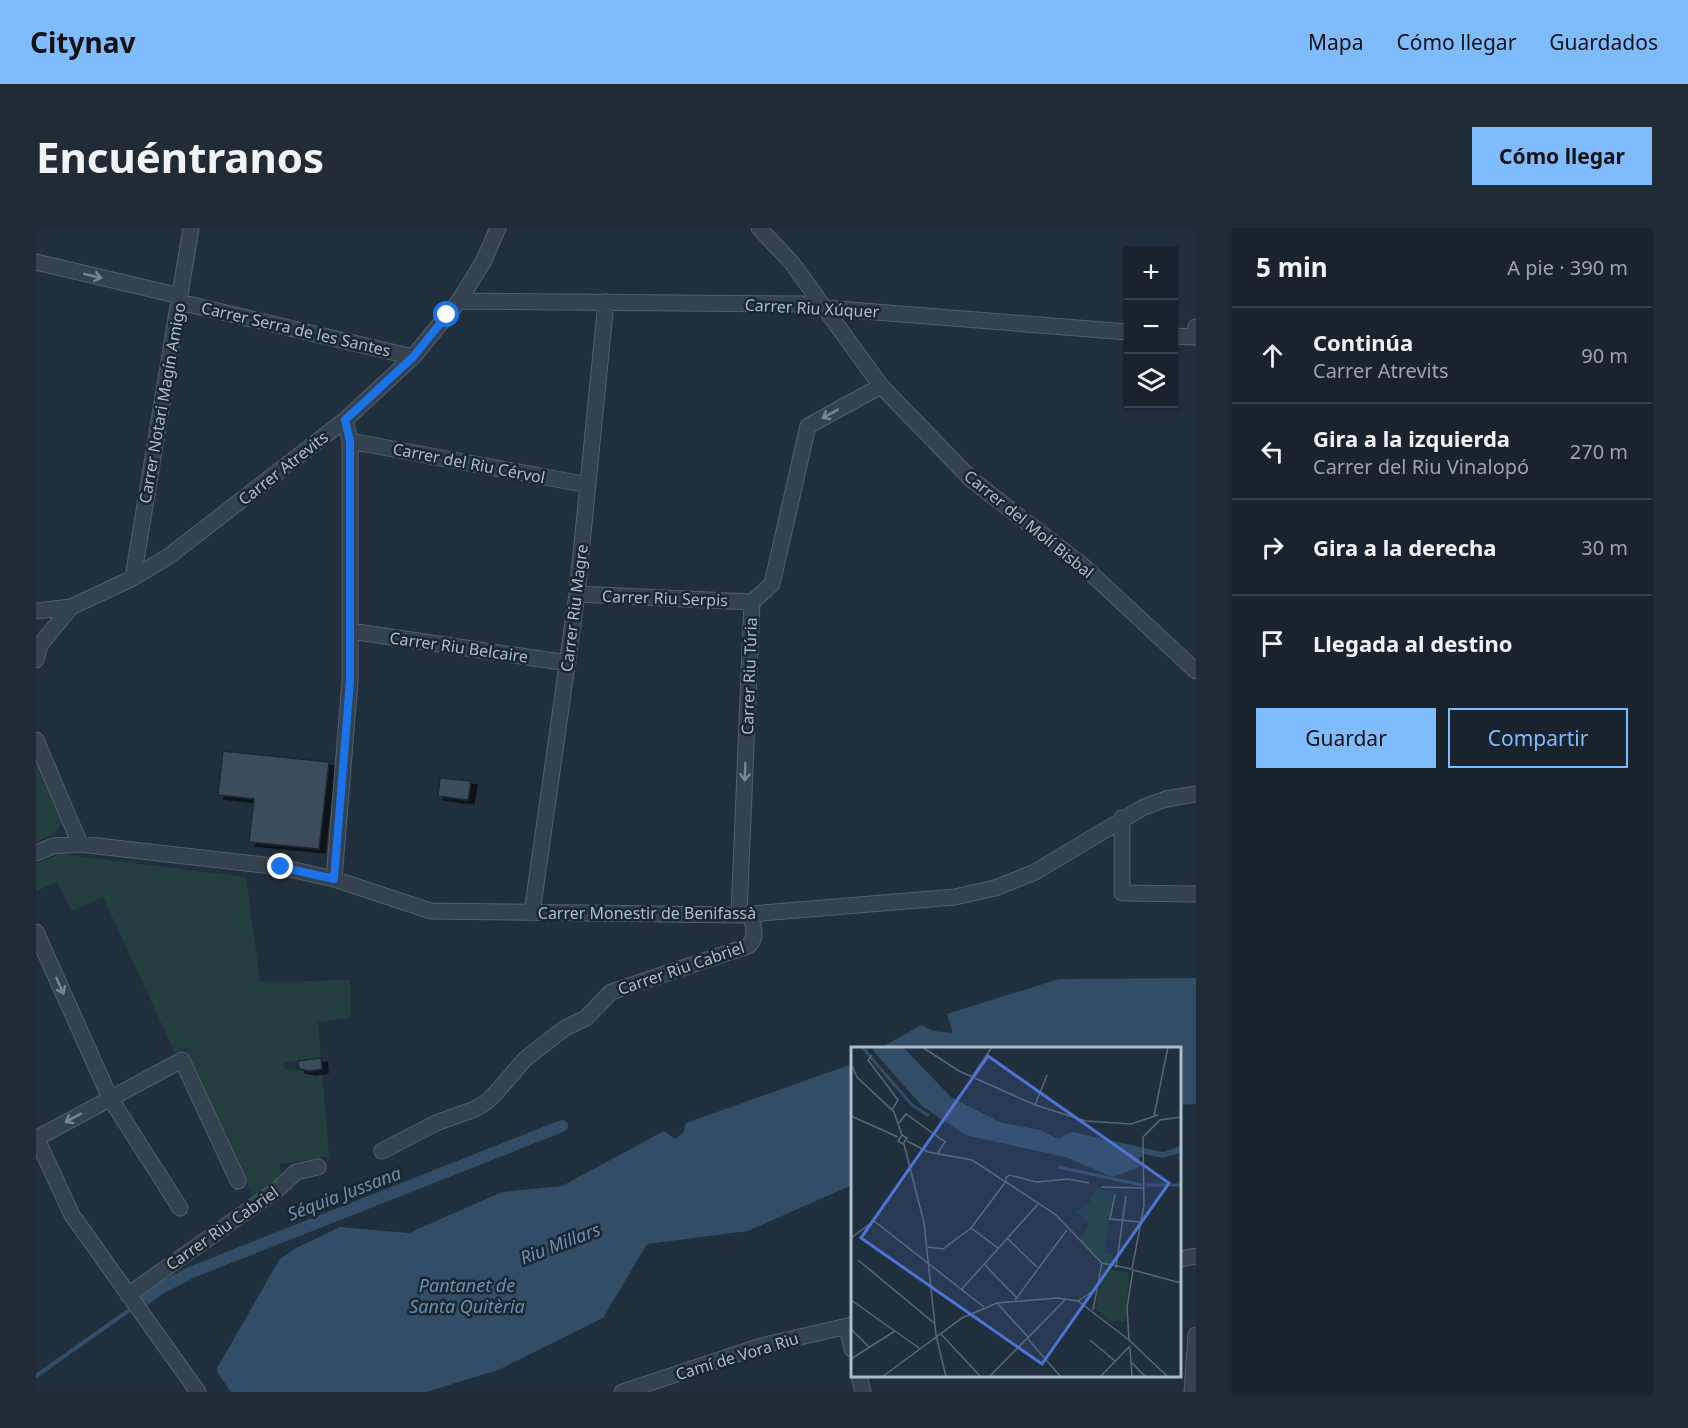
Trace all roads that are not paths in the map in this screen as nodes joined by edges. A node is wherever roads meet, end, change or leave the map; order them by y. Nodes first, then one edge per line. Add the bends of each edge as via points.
1 (191, 228) edge
2 (498, 228) edge
3 (759, 228) edge
4 (36, 262) edge
5 (179, 299) junction
6 (459, 301) junction
7 (606, 302) junction
8 (825, 308) junction
9 (1124, 332) edge
10 (1195, 332) edge
11 (1178, 335) edge
12 (413, 357) junction
13 (881, 386) junction
14 (345, 420) junction
15 (350, 441) junction
16 (588, 485) junction
17 (133, 578) junction
18 (578, 594) junction
19 (752, 602) junction
20 (71, 607) junction
21 (36, 611) edge
22 (350, 631) junction
23 (36, 660) edge
24 (568, 663) junction
25 (1196, 671) edge
26 (36, 740) edge
27 (1196, 794) edge
28 (1122, 818) junction
29 (81, 844) junction
30 (36, 853) edge
31 (334, 879) junction
32 (1196, 894) edge
33 (532, 913) junction
34 (745, 914) junction
35 (36, 932) edge
36 (110, 1098) junction
37 (36, 1137) edge
38 (382, 1151) dead end
39 (318, 1167) dead end
40 (238, 1181) dead end
41 (180, 1208) dead end
42 (1196, 1256) edge
43 (1181, 1259) edge
44 (128, 1295) junction
45 (850, 1325) edge
46 (1196, 1335) edge
47 (859, 1377) edge
48 (198, 1392) edge
49 (622, 1392) edge
50 (863, 1392) edge
51 (1192, 1392) edge

1 - 5 street, Carrer Notari Magín Amigo
2 - 6 street, Carrer Atrevits
3 - 8 street, Carrer del Molí Bisbal via 792,263
4 -> 5 street, Carrer Serra de les Santes
5 - 12 street, Carrer Serra de les Santes
5 - 17 street, Carrer Notari Magín Amigo
6 - 7 street, Carrer Riu Xúquer
6 - 12 street, Carrer Atrevits
7 - 8 street, Carrer Riu Xúquer via 804,304
7 - 16 street, Carrer Riu Magre
8 - 9 street, Carrer Riu Xúquer
8 - 13 street, Carrer del Molí Bisbal
10 - 11 street
12 - 14 street, Carrer Atrevits
13 -> 19 street, Carrer Riu Túria via 808,426 772,584
13 - 25 street, Carrer del Molí Bisbal via 972,480 1082,565
14 - 15 street
14 - 17 street, Carrer Atrevits via 169,556
15 - 16 street, Carrer del Riu Cérvol
15 - 22 street
16 - 18 street, Carrer Riu Magre
17 - 20 street, Carrer Atrevits
18 - 19 street, Carrer Riu Serpis
18 - 24 street, Carrer Riu Magre
19 -> 34 street, Carrer Riu Túria
20 - 21 street
20 - 23 street via 40,645
22 - 24 street, Carrer Riu Belcaire
22 - 31 street via 350,681
24 - 33 street, Carrer Riu Magre
26 - 29 street
27 - 28 street, Carrer Monestir de Benifassà via 1166,799
28 - 32 street via 1122,893
28 - 34 street, Carrer Monestir de Benifassà via 1035,872 995,888 955,897
29 - 30 street, Carrer Monestir de Benifassà via 53,846
29 - 31 street, Carrer Monestir de Benifassà via 281,867
31 - 33 street, Carrer Monestir de Benifassà via 431,911
33 - 34 street, Carrer Monestir de Benifassà
34 - 38 street, Carrer Riu Cabriel via 754,937 748,946 611,992 586,1018 565,1028 525,1059 485,1103 430,1125
35 -> 36 street
36 -> 37 street
36 - 40 street via 182,1060
36 - 41 street
37 - 44 street via 72,1215
39 - 44 street, Carrer Riu Cabriel via 296,1172 278,1189
42 - 43 street
44 - 48 street
45 - 49 street, Camí de Vora Riu via 761,1346
46 - 51 street
47 - 50 street

